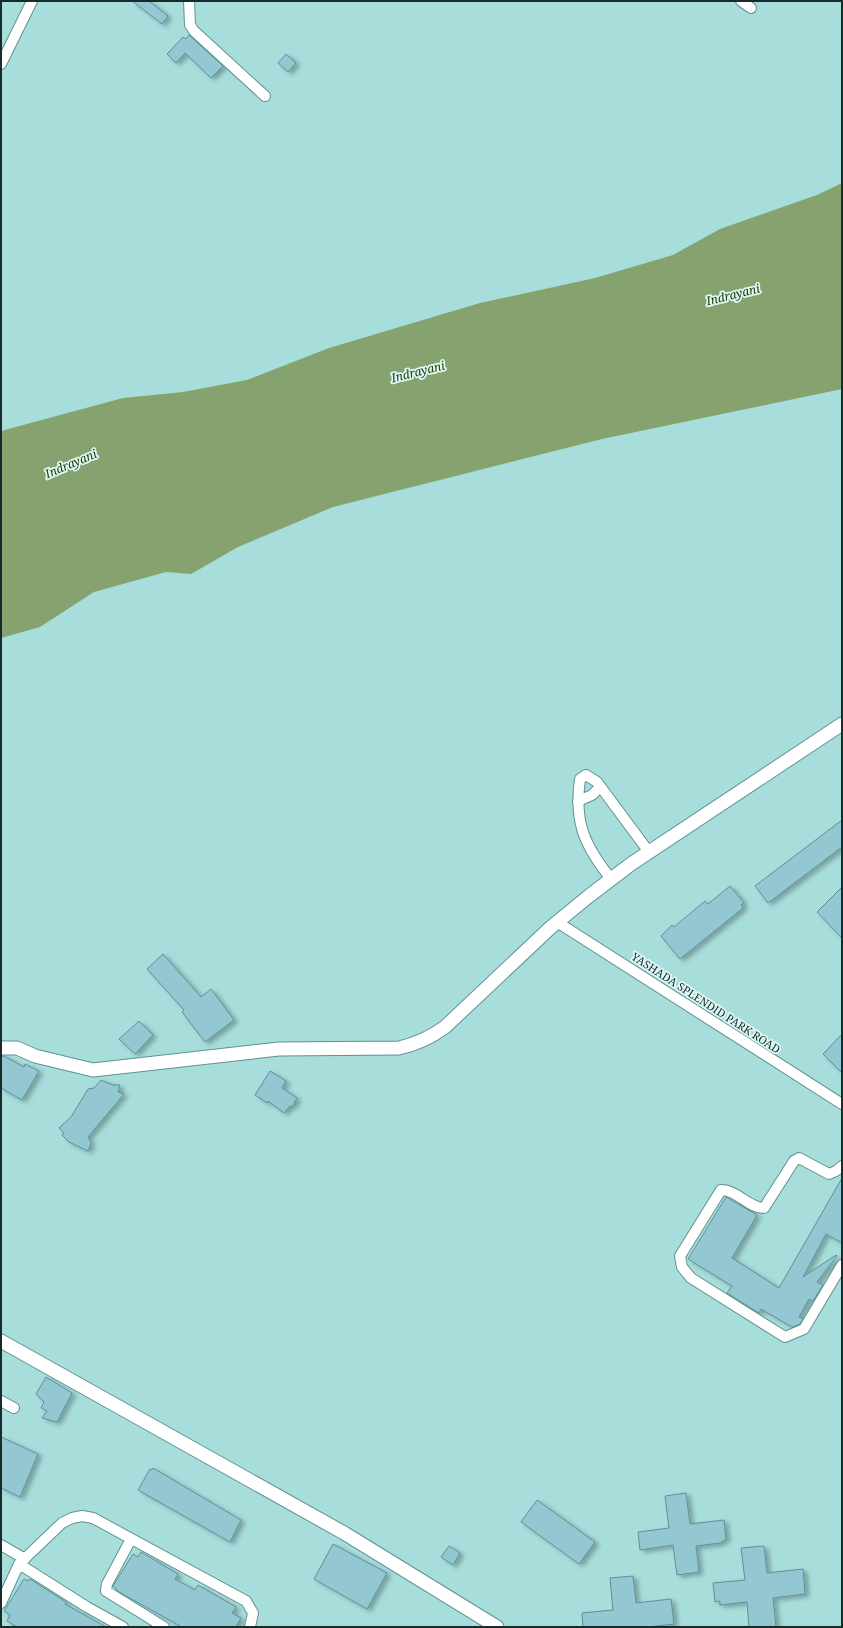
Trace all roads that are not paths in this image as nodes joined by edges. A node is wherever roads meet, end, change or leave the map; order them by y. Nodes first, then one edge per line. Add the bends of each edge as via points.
1 (32, 1) edge
2 (189, 1) edge
3 (741, 1) edge
4 (751, 8) dead end
5 (1, 64) edge
6 (265, 96) dead end
7 (842, 724) edge
8 (600, 787) junction
9 (578, 801) junction
10 (649, 852) junction
11 (610, 879) junction
12 (557, 922) junction
13 (1, 1048) edge
14 (842, 1104) edge
15 (842, 1166) edge
16 (842, 1265) edge
17 (1, 1341) edge
18 (1, 1401) edge
19 (14, 1408) dead end
20 (132, 1539) junction
21 (1, 1545) edge
22 (22, 1561) junction
23 (1, 1604) edge
24 (123, 1627) edge
25 (164, 1627) edge
26 (250, 1627) edge
27 (497, 1627) edge

1 - 5 street
2 - 6 street via 190,25 194,31
3 - 4 street
7 - 10 street
8 - 9 street via 592,795
8 - 9 street via 592,777 586,775 580,779
8 - 10 street
9 - 11 street via 579,823 586,842
10 - 11 street
11 - 12 street
12 - 13 street via 445,1027 416,1044 399,1048 279,1049 93,1070 35,1056 17,1048
12 - 14 street, YASHADA SPLENDID PARK ROAD
15 - 16 street via 829,1174 805,1160 794,1160 764,1208 758,1208 728,1190 722,1190 680,1256 682,1267 691,1278 785,1337 804,1329
17 - 27 street via 344,1533
18 - 19 street
20 - 22 street via 93,1518 72,1518
20 - 25 street via 106,1591
20 - 26 street via 246,1601 252,1613
21 - 22 street
22 - 23 street
22 - 24 street via 87,1607

